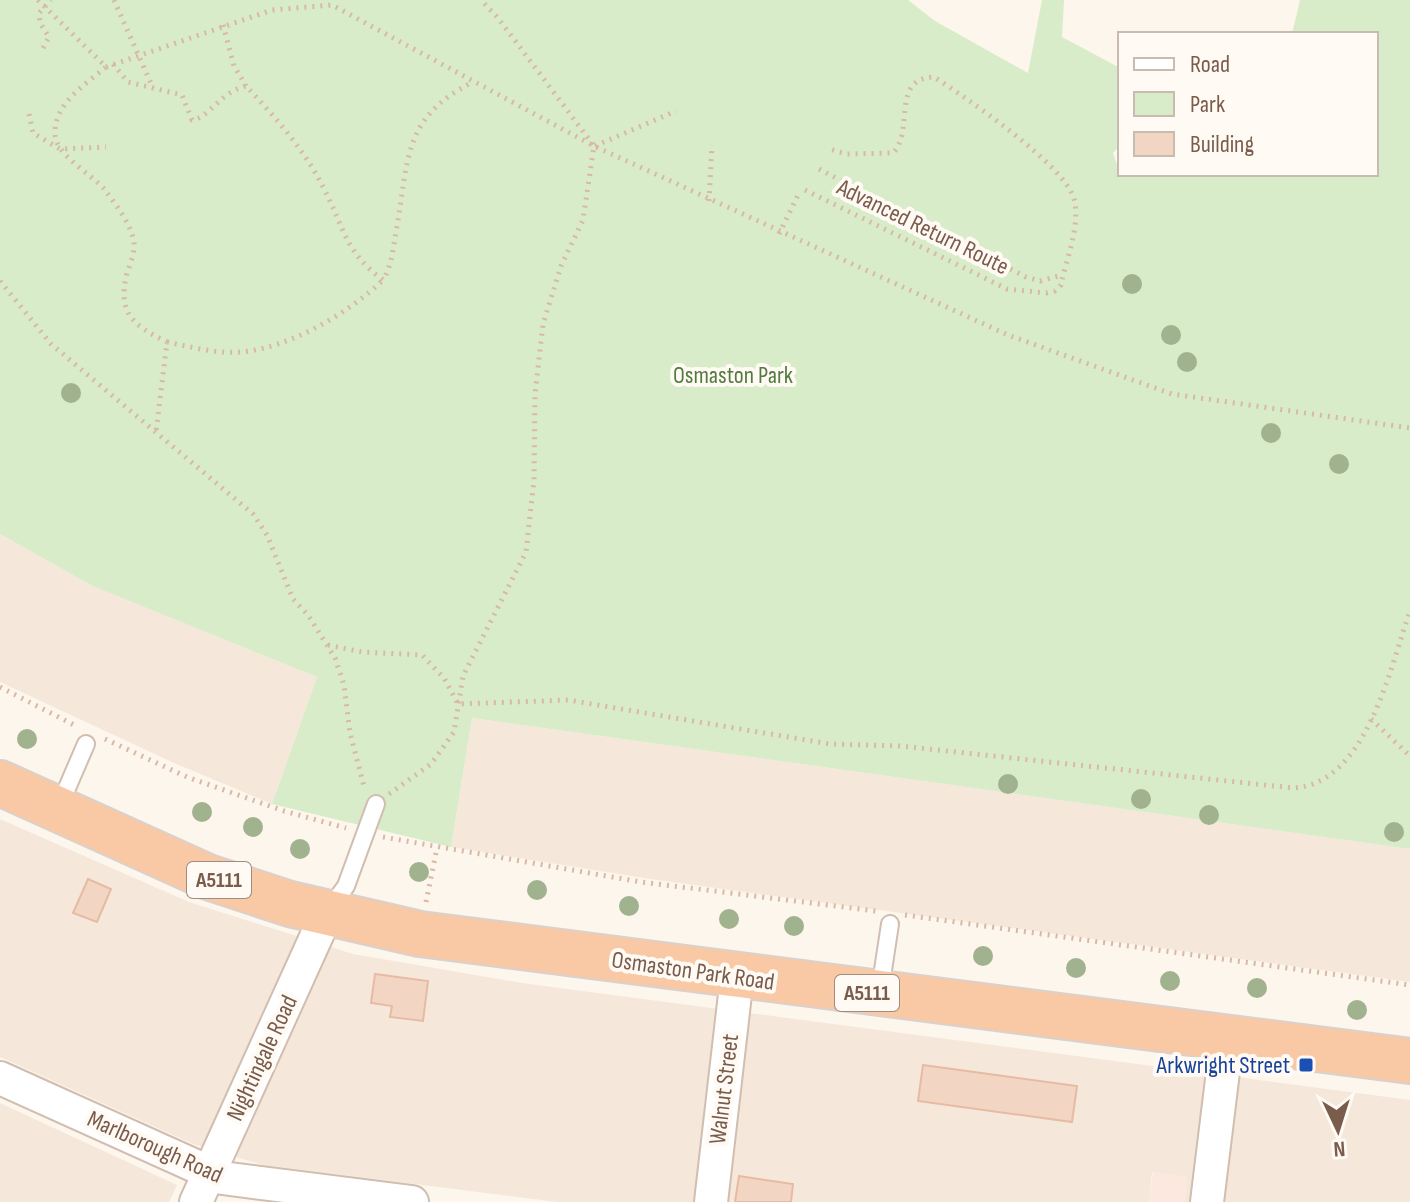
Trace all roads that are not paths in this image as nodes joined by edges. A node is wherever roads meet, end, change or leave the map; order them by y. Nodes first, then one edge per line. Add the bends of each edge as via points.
1 (86, 744) dead end
2 (0, 783) edge
3 (376, 804) road end
4 (58, 810) junction
5 (327, 913) junction
6 (890, 924) dead end
7 (737, 977) junction
8 (880, 995) junction
9 (1227, 1039) junction
10 (1410, 1061) edge
11 (0, 1078) edge
12 (209, 1173) junction
13 (196, 1202) edge
14 (412, 1202) edge
15 (711, 1202) edge
16 (1207, 1202) edge

1 - 4 lane
2 - 4 highway, Osmaston Park Road / A5111
3 - 5 lane via 346,886
4 - 5 highway, Osmaston Park Road / A5111 via 208,877
5 - 7 highway, Osmaston Park Road / A5111 via 420,934
5 - 12 street, Nightingale Road
6 - 8 lane
7 - 8 highway, Osmaston Park Road / A5111
7 - 15 street, Walnut Street
8 - 9 highway, Osmaston Park Road / A5111
9 - 10 highway, Osmaston Park Road / A5111
9 - 16 street
11 - 12 street, Marlborough Road
12 - 13 street, Nightingale Road
12 - 14 street, Marlborough Road via 237,1182

